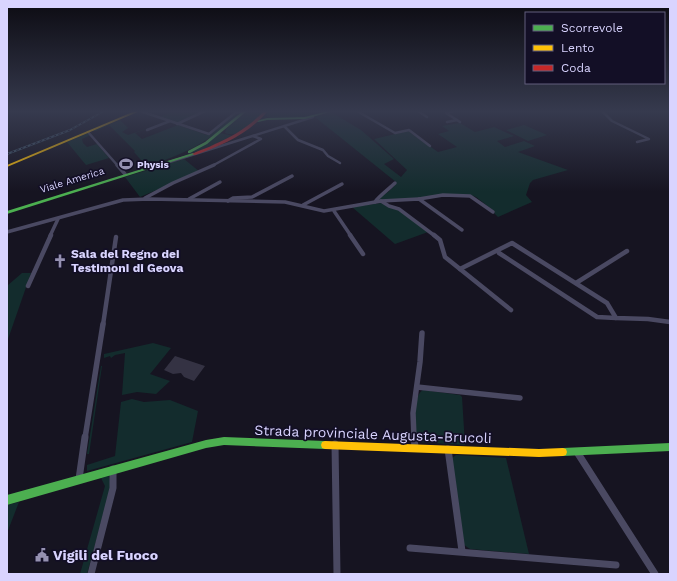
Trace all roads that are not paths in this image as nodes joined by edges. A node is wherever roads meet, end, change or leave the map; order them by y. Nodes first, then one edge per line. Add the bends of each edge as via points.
1 (73, 138) edge
2 (93, 138) edge
3 (213, 138) edge
4 (229, 138) edge
5 (247, 138) edge
6 (261, 138) edge
7 (296, 138) edge
8 (419, 138) edge
9 (647, 138) edge
10 (637, 142) dead end
11 (430, 146) dead end
12 (340, 163) dead end
13 (7, 166) edge
14 (150, 168) junction
15 (125, 174) junction
16 (292, 176) dead end
17 (220, 182) dead end
18 (395, 183) dead end
19 (342, 184) dead end
20 (143, 198) junction
21 (419, 198) junction
22 (187, 200) junction
23 (228, 201) junction
24 (380, 201) junction
25 (375, 202) junction
26 (302, 205) junction
27 (334, 211) junction
28 (7, 212) edge
29 (493, 212) dead end
30 (58, 219) junction
31 (462, 230) dead end
32 (7, 232) edge
33 (116, 237) dead end
34 (627, 251) dead end
35 (499, 253) dead end
36 (363, 254) dead end
37 (460, 269) junction
38 (576, 283) junction
39 (28, 286) dead end
40 (511, 310) dead end
41 (616, 318) junction
42 (670, 322) edge
43 (422, 333) dead end
44 (417, 387) junction
45 (520, 398) dead end
46 (335, 444) junction
47 (670, 447) edge
48 (415, 448) junction
49 (448, 449) junction
50 (577, 452) junction
51 (113, 469) junction
52 (79, 479) junction
53 (7, 500) edge
54 (410, 548) dead end
55 (462, 551) junction
56 (616, 565) dead end
57 (91, 574) edge
58 (337, 574) edge
59 (655, 574) edge

1 - 13 main road
2 - 15 street
3 - 15 main road, Viale America via 188,153
4 - 14 main road, Viale America via 209,148
5 - 14 street
6 - 20 street via 216,165
7 - 12 street via 323,150 327,156
8 - 11 street
9 - 10 street via 649,139
14 - 28 main road, Viale America
15 - 28 main road, Viale America
16 - 23 street via 252,197 233,198
17 - 22 street
18 - 25 street
19 - 26 street
20 - 22 street
20 - 30 street via 123,200
21 - 24 street
21 - 29 street via 443,195 470,196
21 - 31 street
22 - 23 street
23 - 26 street via 285,202
24 - 25 street
24 - 37 street via 404,212 440,240 445,257
25 - 27 street
26 - 27 street via 315,210
27 - 36 street
30 - 32 street
30 - 39 street
33 - 52 street
34 - 38 street
35 - 41 street via 597,317
37 - 38 street via 512,243
37 - 40 street
38 - 41 street via 607,303
41 - 42 street
43 - 44 street
44 - 45 street
44 - 48 street via 413,413
46 - 48 main road, Strada provinciale Augusta-Brucoli
46 - 51 main road, Strada provinciale Augusta-Brucoli via 224,441
46 - 58 street
47 - 50 main road, Strada provinciale Augusta-Brucoli
48 - 49 main road, Strada provinciale Augusta-Brucoli
49 - 50 main road, Strada provinciale Augusta-Brucoli
49 - 55 street
50 - 59 street
51 - 52 main road, Strada provinciale Augusta-Brucoli
51 - 57 street via 113,488
52 - 53 main road, Strada provinciale Augusta-Brucoli
54 - 55 street
55 - 56 street

